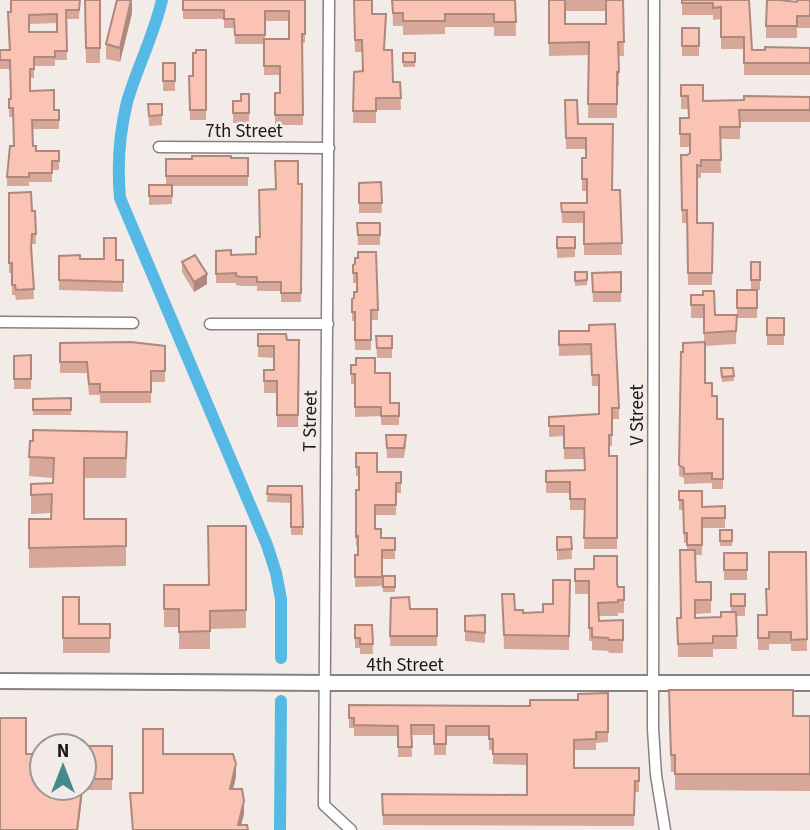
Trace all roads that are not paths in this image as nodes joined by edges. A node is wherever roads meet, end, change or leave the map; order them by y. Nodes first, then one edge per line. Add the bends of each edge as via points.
1 (330, 0) edge
2 (654, 0) edge
3 (159, 147) dead end
4 (329, 148) junction
5 (0, 322) edge
6 (133, 323) dead end
7 (210, 324) dead end
8 (328, 324) junction
9 (0, 681) edge
10 (324, 683) junction
11 (653, 683) junction
12 (810, 683) edge
13 (351, 830) edge
14 (665, 830) edge

1 - 4 street, T Street
2 - 11 street, V Street
3 - 4 street, 7th Street
4 - 8 street, T Street
5 - 6 street
7 - 8 street
8 - 10 street, T Street
9 - 10 street, 4th Street
10 - 11 street, 4th Street
10 - 13 street, T Street via 324,805
11 - 12 street, 4th Street
11 - 14 street, V Street via 656,768

